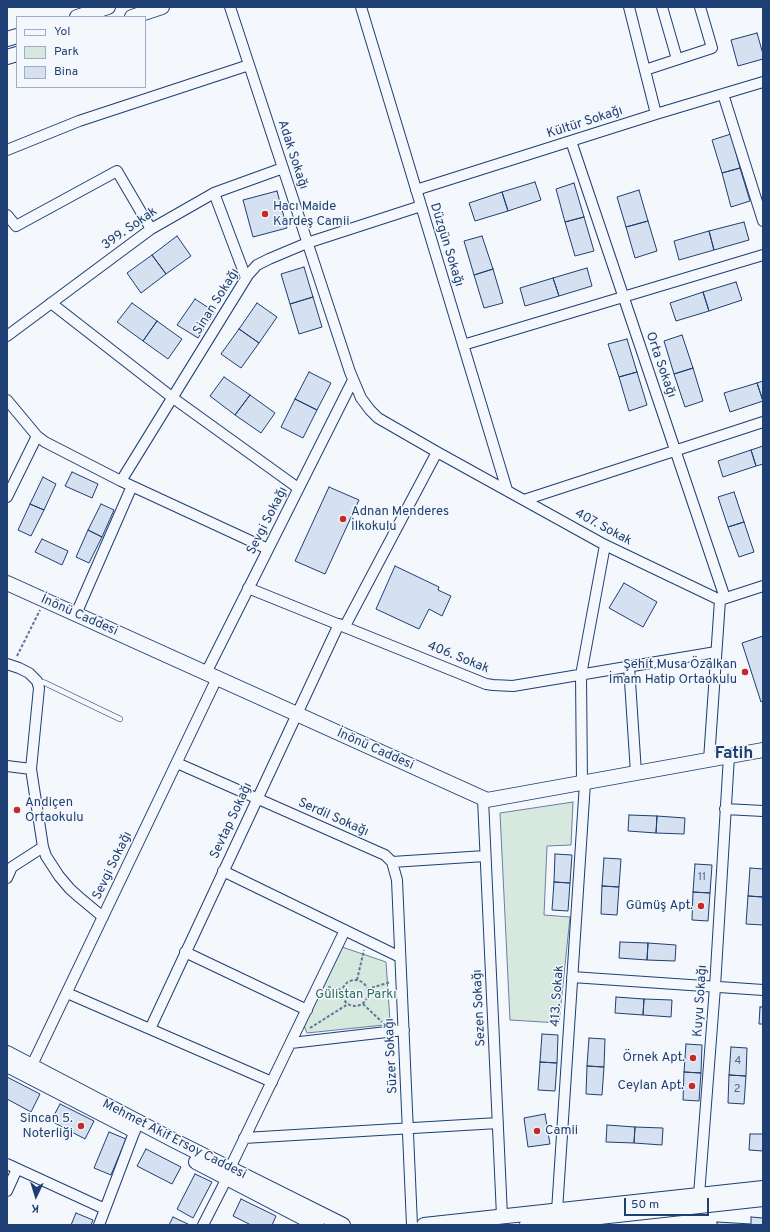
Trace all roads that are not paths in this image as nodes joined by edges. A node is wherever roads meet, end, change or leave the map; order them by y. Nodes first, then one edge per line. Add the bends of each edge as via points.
1 (108, 7) edge
2 (162, 7) edge
3 (230, 7) edge
4 (361, 7) edge
5 (629, 7) edge
6 (662, 7) edge
7 (700, 7) edge
8 (80, 16) edge
9 (135, 16) edge
10 (677, 59) junction
11 (249, 65) junction
12 (645, 70) junction
13 (763, 82) edge
14 (723, 94) junction
15 (656, 114) junction
16 (571, 141) junction
17 (7, 150) edge
18 (283, 168) junction
19 (416, 190) junction
20 (214, 193) junction
21 (421, 206) junction
22 (7, 215) edge
23 (763, 221) edge
24 (150, 228) junction
25 (307, 243) junction
26 (763, 255) edge
27 (246, 278) junction
28 (623, 297) junction
29 (51, 303) junction
30 (7, 336) edge
31 (463, 345) junction
32 (353, 380) junction
33 (173, 398) junction
34 (7, 400) edge
35 (763, 422) edge
36 (37, 436) junction
37 (675, 450) junction
38 (437, 452) junction
39 (121, 481) junction
40 (132, 486) junction
41 (298, 488) junction
42 (507, 490) junction
43 (7, 497) edge
44 (524, 500) junction
45 (605, 545) junction
46 (268, 549) junction
47 (7, 583) edge
48 (763, 586) edge
49 (248, 588) junction
50 (722, 599) junction
51 (76, 614) junction
52 (342, 625) junction
53 (716, 652) junction
54 (10, 665) edge
55 (629, 666) junction
56 (581, 675) junction
57 (212, 676) junction
58 (37, 681) junction
59 (296, 714) junction
60 (120, 719) dead end
61 (763, 750) edge
62 (729, 756) junction
63 (709, 760) junction
64 (177, 763) junction
65 (7, 766) edge
66 (31, 769) junction
67 (636, 773) junction
68 (584, 783) junction
69 (257, 799) junction
70 (483, 799) junction
71 (726, 809) junction
72 (763, 811) edge
73 (43, 847) junction
74 (485, 856) junction
75 (392, 862) junction
76 (223, 871) junction
77 (7, 878) edge
78 (103, 917) junction
79 (345, 930) junction
80 (185, 952) junction
81 (400, 957) junction
82 (572, 977) junction
83 (715, 987) junction
84 (763, 990) edge
85 (67, 992) junction
86 (306, 1010) junction
87 (150, 1029) junction
88 (404, 1030) junction
89 (292, 1040) junction
90 (7, 1053) edge
91 (7, 1065) edge
92 (32, 1065) junction
93 (272, 1082) junction
94 (498, 1123) junction
95 (408, 1128) junction
96 (135, 1130) junction
97 (244, 1138) junction
98 (7, 1164) edge
99 (17, 1169) junction
100 (228, 1173) junction
101 (763, 1188) edge
102 (7, 1191) edge
103 (699, 1195) junction
104 (763, 1199) edge
105 (105, 1209) junction
106 (557, 1211) junction
107 (502, 1216) junction
108 (629, 1220) edge
109 (99, 1225) edge
110 (203, 1225) edge
111 (317, 1225) edge
112 (343, 1225) edge
113 (412, 1225) edge
114 (424, 1225) edge
115 (528, 1225) edge

1 - 8 main road
2 - 9 main road
3 - 11 street, Adak Sokağı
4 - 19 street, Düzgün Sokağı
5 - 12 street
6 - 10 street
7 - 10 street via 712,48
10 - 12 street
11 - 17 street via 79,121
11 - 18 street, Adak Sokağı
12 - 15 street
13 - 14 street, Kültür Sokağı
14 - 15 street, Kültür Sokağı
14 - 23 street
15 - 16 street, Kültür Sokağı
16 - 19 street, Kültür Sokağı
16 - 28 street, Orta Sokağı
18 - 20 street, 399. Sokak
18 - 25 street, Adak Sokağı
19 - 21 street, Düzgün Sokağı
20 - 24 street, 399. Sokak
20 - 27 street
21 - 25 street, Sinan Sokağı
21 - 31 street, Düzgün Sokağı
22 - 24 street via 16,226 117,171
24 - 29 street, 399. Sokak
25 - 27 street, Sinan Sokağı via 263,262
25 - 32 street, Adak Sokağı
26 - 28 street
27 - 33 street, Sinan Sokağı
28 - 31 street
28 - 37 street, Orta Sokağı
29 - 30 street, 399. Sokak
29 - 33 street
31 - 42 street, Düzgün Sokağı
32 - 38 street, 407. Sokak via 361,398 374,415
32 - 41 street, Sevgi Sokağı
33 - 39 street, Sinan Sokağı
33 - 41 street
34 - 36 street
35 - 37 street
36 - 39 street
36 - 43 street
37 - 44 street
37 - 50 street, Orta Sokağı
38 - 42 street, 407. Sokak
38 - 52 street, Sevtap Sokağı
39 - 40 street
40 - 46 street
40 - 51 street
41 - 46 street, Sevgi Sokağı
42 - 44 street, 407. Sokak
44 - 45 street, 407. Sokak
45 - 50 street, 407. Sokak
45 - 56 street, 413. Sokak
46 - 49 street, Sevgi Sokağı
47 - 51 main road, İnönü Caddesi
48 - 50 street
49 - 52 street, 406. Sokak
49 - 57 street, Sevgi Sokağı
50 - 53 street
51 - 57 main road, İnönü Caddesi
52 - 56 street, 406. Sokak via 486,684 513,686
52 - 59 street, Sevtap Sokağı
53 - 55 street, 406. Sokak
53 - 63 street
54 - 58 street via 29,673
55 - 56 street, 406. Sokak
55 - 67 street
56 - 68 street, 413. Sokak
57 - 59 main road, İnönü Caddesi
57 - 64 street, Sevgi Sokağı
58 - 60 lane
58 - 66 street via 39,690
59 - 69 street, Sevtap Sokağı
59 - 70 main road, İnönü Caddesi
61 - 62 main road, İnönü Caddesi
62 - 63 main road, İnönü Caddesi
62 - 71 street, Kuyu Sokağı
63 - 67 main road, İnönü Caddesi
64 - 69 street, Serdil Sokağı
64 - 78 street, Sevgi Sokağı
65 - 66 street
66 - 73 street
67 - 68 main road, İnönü Caddesi
68 - 70 main road, İnönü Caddesi via 490,800
68 - 82 street, 413. Sokak
69 - 75 street, Serdil Sokağı via 386,855
69 - 76 street, Sevtap Sokağı
70 - 74 street, Sezen Sokağı
71 - 72 street
71 - 83 street, Kuyu Sokağı
73 - 77 street via 12,867
73 - 78 street via 50,864 59,876
74 - 75 street
74 - 94 street, Sezen Sokağı
75 - 81 street, Süzer Sokağı via 397,880
76 - 79 street
76 - 80 street, Sevtap Sokağı
78 - 85 street, Sevgi Sokağı
79 - 81 street
79 - 86 street
80 - 86 street
80 - 87 street, Sevtap Sokağı
81 - 88 street, Süzer Sokağı
82 - 83 street
82 - 106 street, 413. Sokak
83 - 84 street
83 - 103 street, Kuyu Sokağı
85 - 87 street
85 - 92 street, Sevgi Sokağı
86 - 89 street
87 - 93 street
88 - 89 street
88 - 95 street, Süzer Sokağı
89 - 93 street
90 - 92 main road, Mehmet Akif Ersoy Caddesi
91 - 96 main road, Mehmet Akif Ersoy Caddesi
92 - 100 main road, Mehmet Akif Ersoy Caddesi via 177,1142
93 - 97 street
94 - 95 street
94 - 107 street, Sezen Sokağı
95 - 97 street
95 - 113 street, Süzer Sokağı
96 - 100 main road, Mehmet Akif Ersoy Caddesi
96 - 105 street
97 - 100 street
98 - 99 street
99 - 102 street
99 - 105 street
100 - 110 street
100 - 111 main road, Mehmet Akif Ersoy Caddesi
100 - 112 main road, Mehmet Akif Ersoy Caddesi
101 - 103 main road
103 - 106 main road
104 - 108 main road
105 - 109 street
106 - 107 main road
107 - 114 main road
108 - 115 main road

